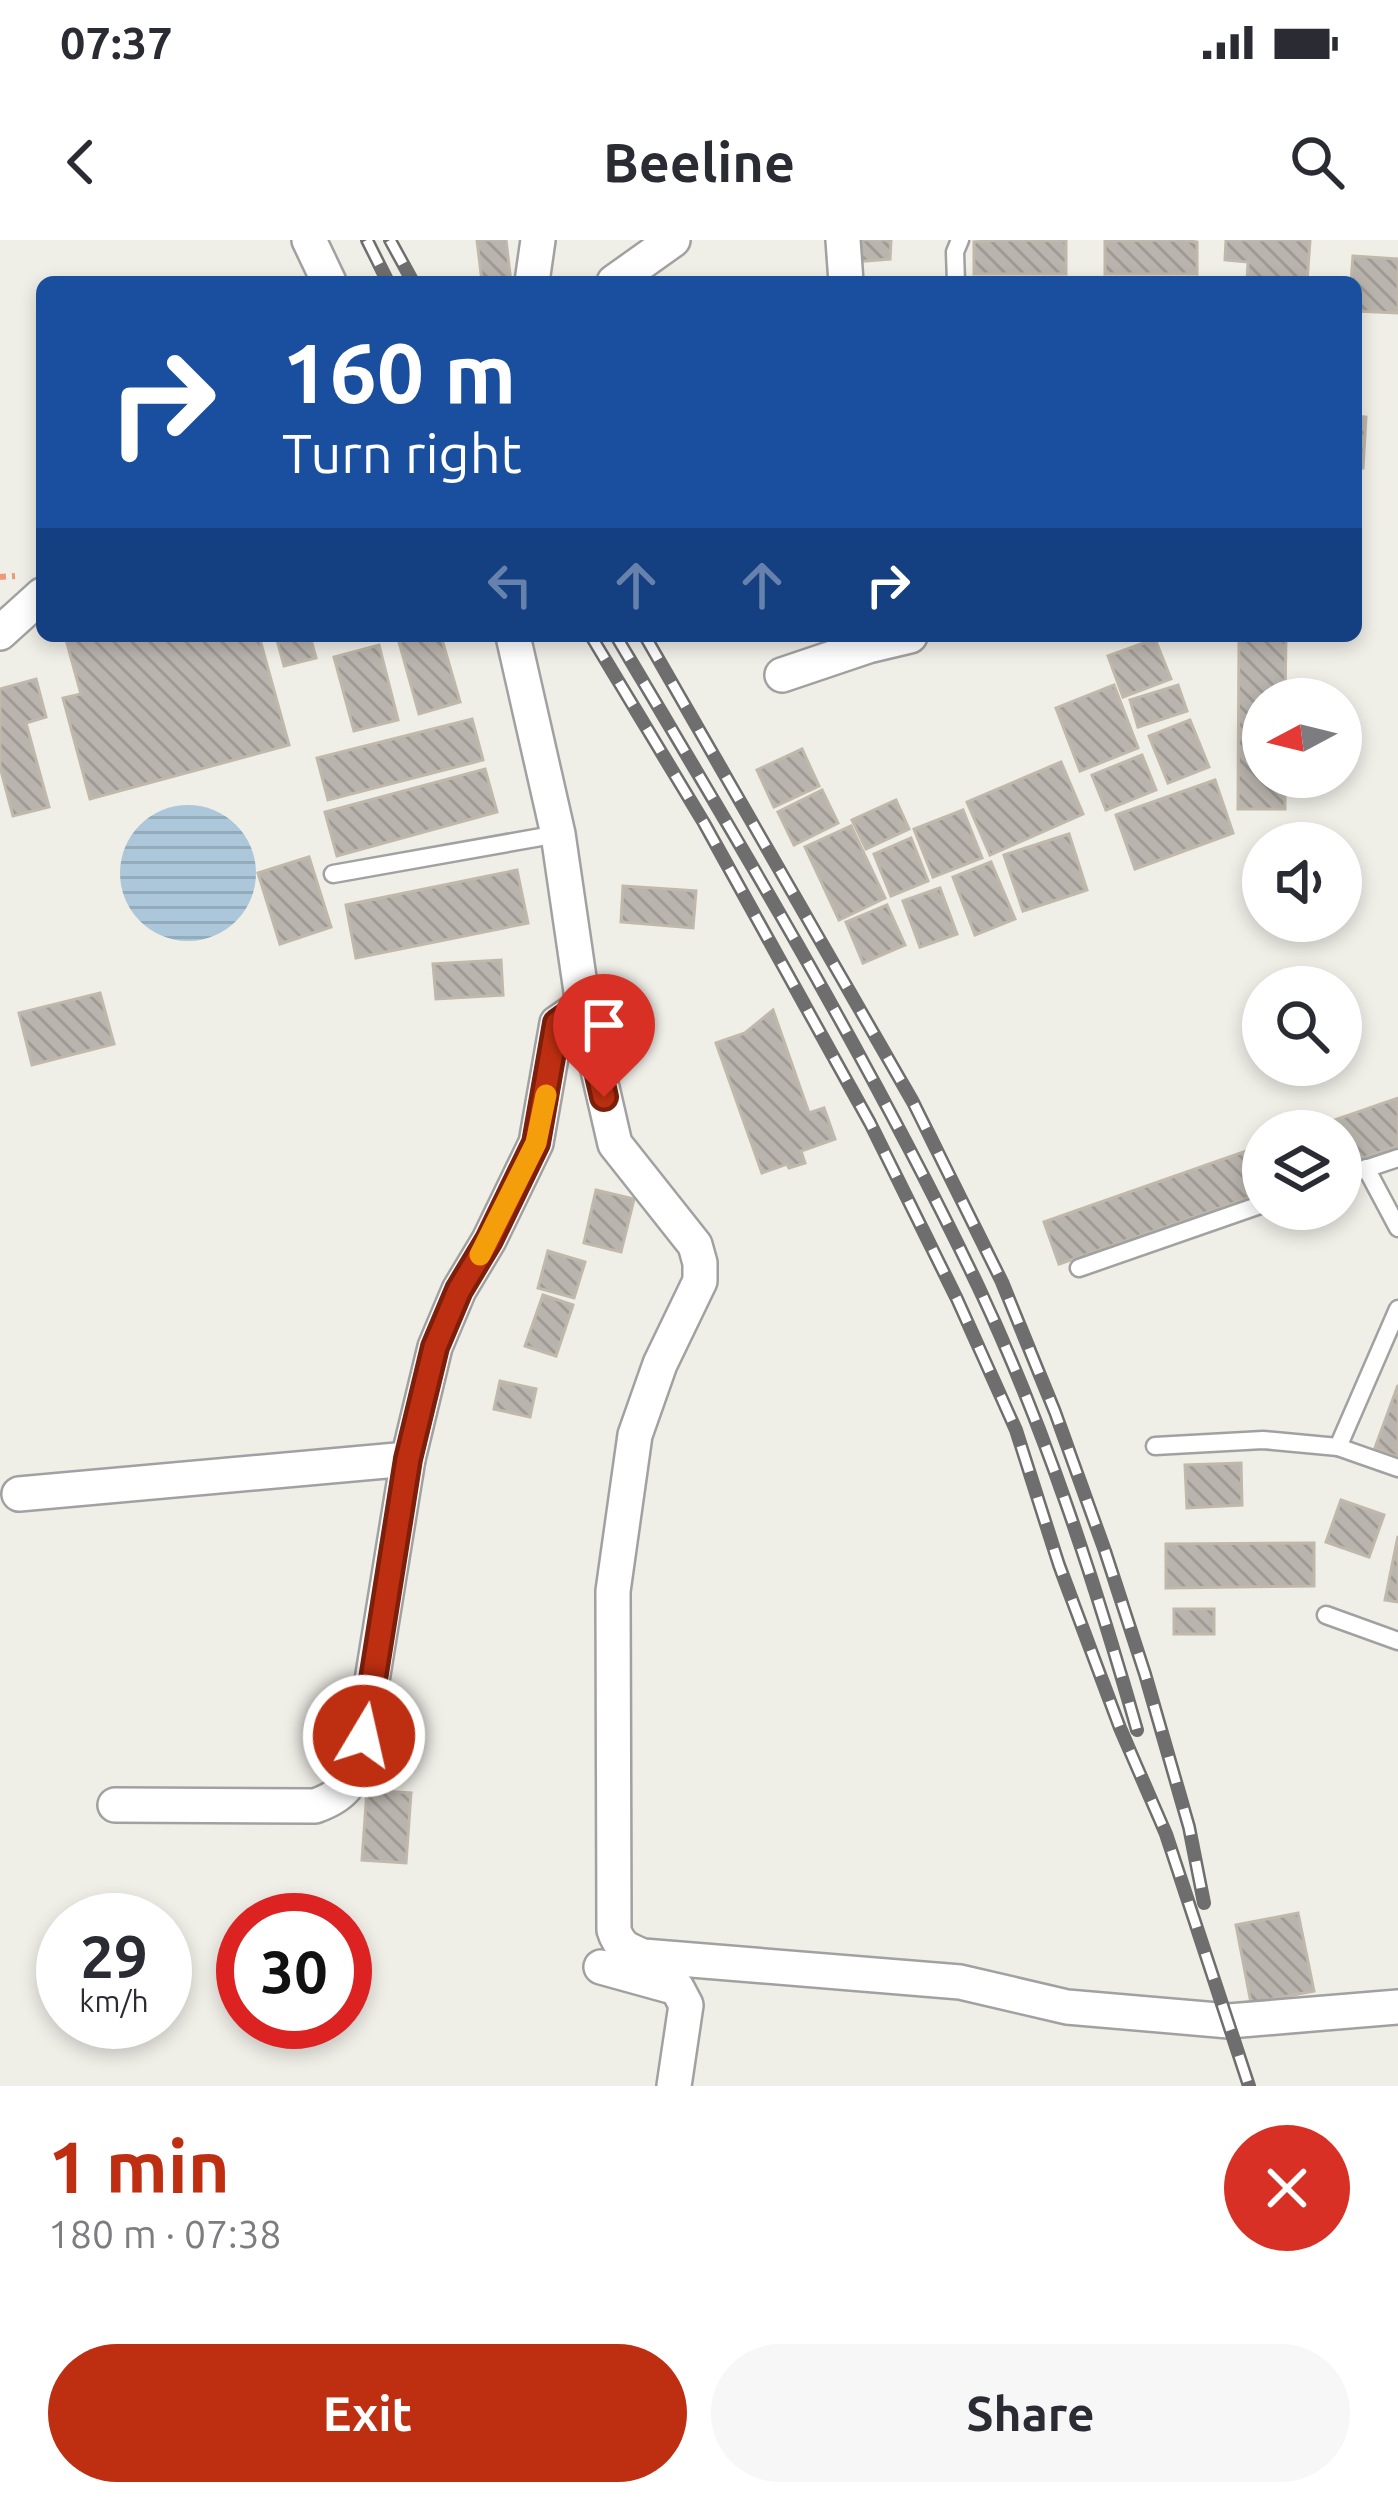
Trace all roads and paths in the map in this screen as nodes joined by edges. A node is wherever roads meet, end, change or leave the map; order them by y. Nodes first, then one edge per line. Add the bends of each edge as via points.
1 (309, 240) edge
2 (538, 240) edge
3 (673, 240) edge
4 (843, 240) edge
5 (960, 240) edge
6 (326, 276) edge
7 (533, 276) edge
8 (622, 276) edge
9 (846, 276) edge
10 (956, 276) edge
11 (36, 600) edge
12 (0, 633) edge
13 (514, 642) edge
14 (865, 642) edge
15 (782, 675) dead end
16 (558, 834) junction
17 (333, 874) dead end
18 (583, 1005) junction
19 (1398, 1158) edge
20 (1366, 1168) junction
21 (1362, 1169) edge
22 (1242, 1211) edge
23 (1398, 1228) edge
24 (1078, 1268) dead end
25 (1398, 1309) edge
26 (1155, 1446) dead end
27 (1338, 1448) junction
28 (408, 1459) junction
29 (1398, 1468) edge
30 (19, 1494) dead end
31 (1326, 1615) dead end
32 (1398, 1641) edge
33 (115, 1804) dead end
34 (602, 1966) dead end
35 (1398, 2007) edge
36 (674, 2086) edge

1 - 6 street
2 - 7 street
3 - 8 street
4 - 9 street
5 - 10 lane
11 - 12 street
13 - 16 street
14 - 15 street
16 - 17 lane
16 - 18 street
18 - 28 street via 557,1023 536,1143 435,1347
18 - 35 street via 615,1144 695,1245 700,1263 700,1281 635,1435 613,1591 617,1941 644,1956 960,1982 1067,2007 1229,2020
19 - 20 lane
20 - 21 lane
20 - 23 lane
22 - 24 lane
25 - 27 lane
26 - 27 lane via 1263,1441
27 - 29 lane
28 - 30 street
28 - 33 street via 364,1736 338,1798 291,1807
31 - 32 lane
34 - 36 street via 683,1995

